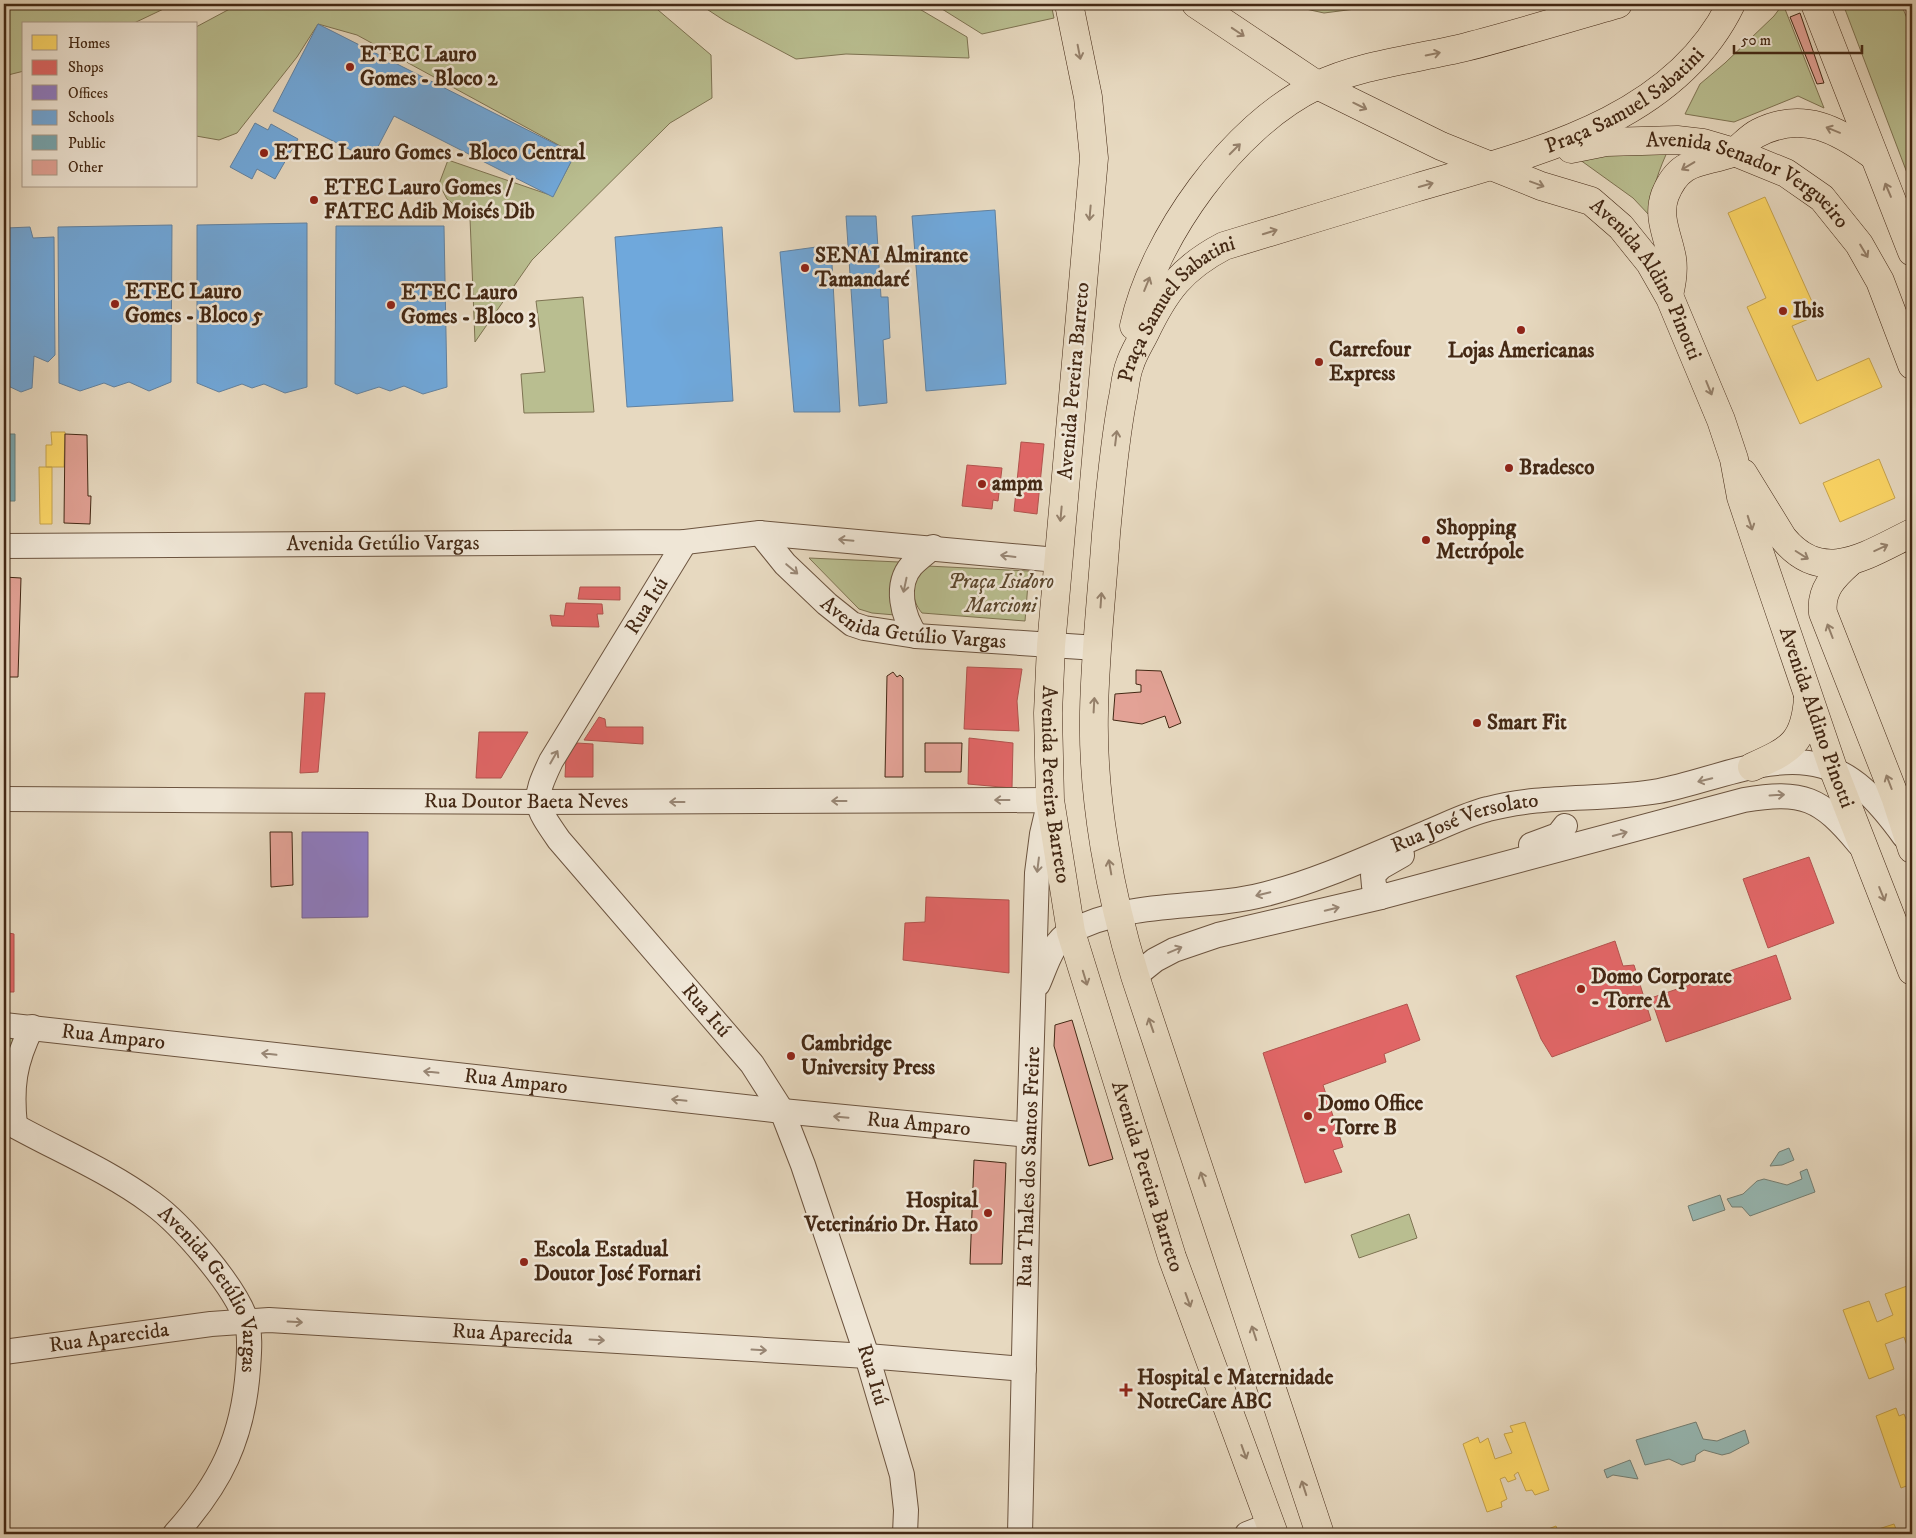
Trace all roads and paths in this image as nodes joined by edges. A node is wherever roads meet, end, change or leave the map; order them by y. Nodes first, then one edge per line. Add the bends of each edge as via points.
1 (1069, 4) edge
2 (1196, 4) edge
3 (1618, 4) edge
4 (1732, 4) edge
5 (1815, 4) edge
6 (1316, 85) junction
7 (1781, 125) junction
8 (1734, 153) junction
9 (1874, 156) junction
10 (1764, 163) junction
11 (1492, 167) junction
12 (1912, 252) edge
13 (1669, 295) junction
14 (1129, 365) junction
15 (1912, 365) edge
16 (1734, 459) junction
17 (760, 533) junction
18 (1912, 533) edge
19 (685, 542) junction
20 (4, 546) edge
21 (933, 547) junction
22 (1057, 560) junction
23 (1850, 562) junction
24 (916, 636) junction
25 (1051, 646) junction
26 (1097, 648) junction
27 (1809, 696) junction
28 (1752, 768) junction
29 (1834, 771) junction
30 (4, 799) edge
31 (1557, 799) junction
32 (1050, 800) junction
33 (537, 802) junction
34 (1447, 825) junction
35 (1569, 836) junction
36 (1911, 847) edge
37 (1864, 849) junction
38 (1381, 897) junction
39 (1118, 914) junction
40 (1070, 932) junction
41 (1912, 971) edge
42 (1135, 976) junction
43 (1034, 994) junction
44 (4, 1025) edge
45 (32, 1027) junction
46 (782, 1111) junction
47 (10, 1123) edge
48 (1029, 1135) junction
49 (246, 1320) junction
50 (4, 1352) edge
51 (866, 1356) junction
52 (1024, 1369) junction
53 (1264, 1531) edge
54 (175, 1534) edge
55 (905, 1534) edge
56 (1020, 1534) edge
57 (1320, 1534) edge

1 -> 22 main road, Avenida Pereira Barreto via 1088,97 1094,158
2 -> 6 main road
6 -> 3 main road via 1385,63 1464,48
4 - 11 main road, Praça Samuel Sabatini via 1688,66 1661,89 1593,128
5 - 9 main road
6 -> 11 main road via 1441,146
14 -> 6 main road via 1138,304 1167,240 1204,183 1256,127
7 - 8 main road via 1752,136
9 -> 7 main road via 1827,127
7 - 10 main road via 1765,143
8 - 10 main road, Avenida Senador Vergueiro
8 - 11 main road, Avenida Senador Vergueiro via 1696,142 1644,139 1606,142
8 -> 13 main road via 1691,163 1679,172 1666,194 1662,214 1672,258 1673,278
12 -> 9 main road
10 -> 15 main road, Avenida Senador Vergueiro via 1786,173 1822,198 1859,244 1880,281
11 -> 13 main road, Avenida Aldino Pinotti via 1592,201 1627,234
14 -> 11 main road, Praça Samuel Sabatini via 1160,300 1201,258 1224,246
13 -> 16 main road, Avenida Aldino Pinotti
26 -> 14 main road, Praça Samuel Sabatini via 1109,497
16 -> 23 main road, Avenida Aldino Pinotti via 1791,547 1813,561
16 -> 27 main road, Avenida Aldino Pinotti via 1741,497
17 - 19 street, Avenida Getúlio Vargas
21 -> 17 street, Avenida Getúlio Vargas
17 -> 24 street, Avenida Getúlio Vargas via 785,564 845,620 864,628
23 -> 18 main road
19 - 20 street, Avenida Getúlio Vargas
33 -> 19 street, Rua Itú via 551,761
22 -> 21 street, Avenida Getúlio Vargas
21 -> 24 street via 910,567 903,587 903,608 908,625
22 - 25 main road, Avenida Pereira Barreto
36 -> 23 main road, Avenida Aldino Pinotti via 1896,799 1823,613 1823,599 1831,580
24 - 25 street, Avenida Getúlio Vargas
25 - 26 street, Avenida Getúlio Vargas
25 - 32 main road, Avenida Pereira Barreto via 1048,713
39 -> 26 main road, Avenida Pereira Barreto via 1105,844 1095,757
27 - 28 main road via 1800,734 1786,750
27 - 29 main road, Avenida Aldino Pinotti
28 - 29 street, Rua José Versolato via 1779,763 1808,763
28 -> 31 street, Rua José Versolato via 1659,791
29 - 36 street, Rua José Versolato via 1852,780 1877,801
29 - 37 main road, Avenida Aldino Pinotti
30 - 33 street, Rua Doutor Baeta Neves
31 - 34 street, Rua José Versolato via 1497,806
31 - 35 street
32 -> 33 street, Rua Doutor Baeta Neves
32 - 40 main road, Avenida Pereira Barreto
32 -> 43 street, Rua Thales dos Santos Freire via 1037,873
33 - 46 street, Rua Itú via 558,840 752,1064
34 - 38 street via 1429,840 1376,872 1372,880
34 -> 39 street, Rua José Versolato via 1319,878 1271,893 1226,901 1143,908
35 -> 37 street via 1781,795 1800,797 1818,804 1838,820
35 - 38 street via 1471,873
37 -> 41 main road, Avenida Aldino Pinotti
42 -> 38 street via 1155,960 1196,942
39 - 40 street, Rua José Versolato
39 - 42 main road, Avenida Pereira Barreto
40 - 43 street, Rua José Versolato via 1055,946
40 -> 53 main road, Avenida Pereira Barreto via 1172,1257
57 -> 42 main road, Avenida Pereira Barreto
43 - 48 street, Rua Thales dos Santos Freire
44 - 45 street, Rua Amparo
46 -> 45 street, Rua Amparo
45 - 47 street via 14,1070
48 -> 46 street, Rua Amparo
46 - 51 street, Rua Itú
47 - 49 street, Avenida Getúlio Vargas via 94,1167 153,1204 196,1244 228,1286
48 - 52 street, Rua Thales dos Santos Freire
49 - 50 street, Rua Aparecida
49 -> 51 street, Rua Aparecida
49 - 54 street, Avenida Getúlio Vargas via 249,1353 246,1405 228,1460 199,1507
51 - 52 street, Rua Aparecida
51 - 55 street, Rua Itú via 902,1475
52 - 56 street, Rua Thales dos Santos Freire

